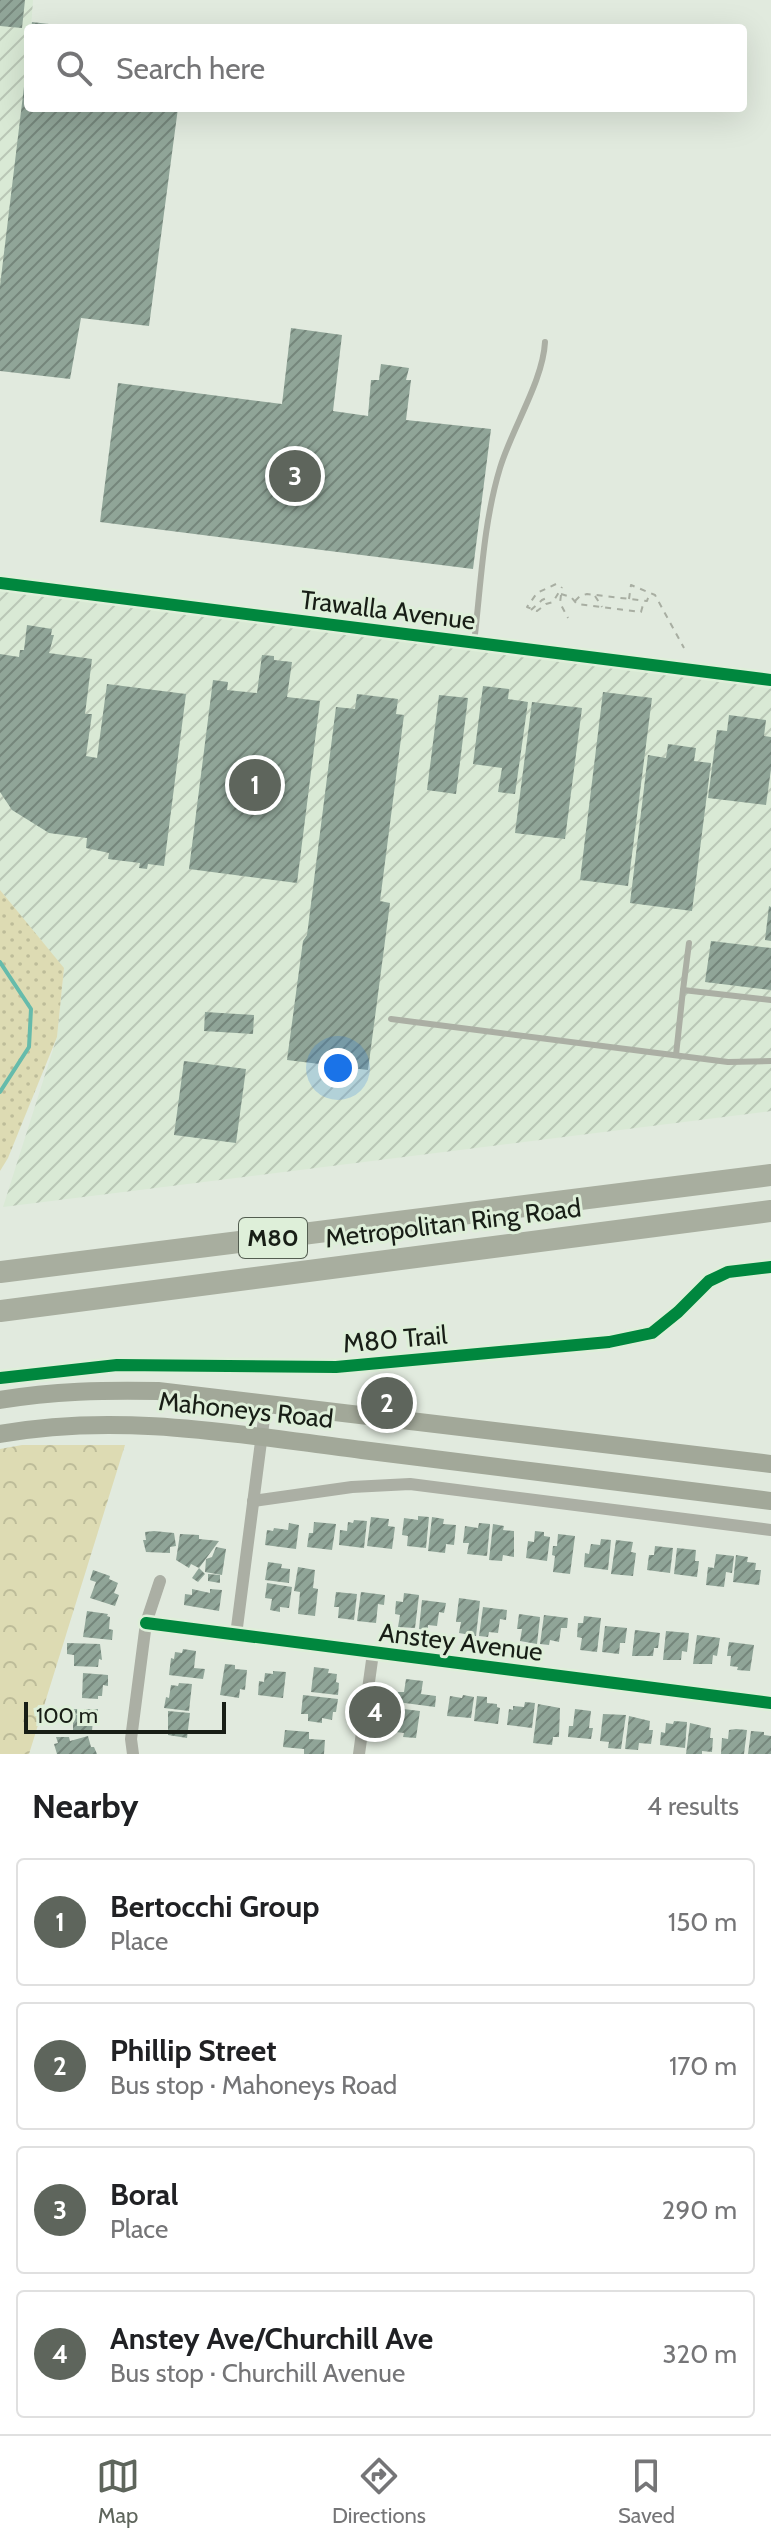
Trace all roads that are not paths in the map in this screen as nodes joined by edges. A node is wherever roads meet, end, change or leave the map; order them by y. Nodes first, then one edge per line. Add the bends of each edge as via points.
1 (545, 342) dead end
2 (0, 583) edge
3 (474, 643) junction
4 (771, 680) edge
5 (689, 943) dead end
6 (683, 990) junction
7 (771, 1000) edge
8 (391, 1019) dead end
9 (676, 1055) junction
10 (771, 1061) edge
11 (771, 1160) edge
12 (771, 1175) edge
13 (546, 1204) junction
14 (771, 1211) edge
15 (771, 1224) edge
16 (505, 1244) junction
17 (0, 1272) edge
18 (0, 1311) edge
19 (0, 1400) edge
20 (266, 1403) junction
21 (0, 1434) edge
22 (262, 1436) junction
23 (771, 1464) edge
24 (253, 1501) junction
25 (771, 1501) edge
26 (771, 1530) edge
27 (160, 1581) dead end
28 (146, 1623) junction
29 (236, 1635) junction
30 (373, 1653) junction
31 (771, 1703) edge
32 (133, 1754) edge
33 (359, 1754) edge

1 - 3 lane via 493,495
2 - 3 street, Trawalla Avenue
3 - 4 street, Trawalla Avenue
5 - 6 lane
6 - 7 lane
6 - 9 lane
8 - 9 lane
9 - 10 lane
11 - 13 highway
12 - 13 highway, Metropolitan Ring Road / M80
13 - 17 highway, Metropolitan Ring Road / M80
14 - 16 highway, Metropolitan Ring Road / M80
15 - 16 highway
16 - 18 highway, Metropolitan Ring Road / M80
19 - 20 main road, Mahoneys Road via 106,1390
20 - 22 street
20 - 23 main road, Mahoneys Road
21 - 22 main road, Mahoneys Road via 120,1424
22 - 24 street
22 - 25 main road, Mahoneys Road
24 - 26 street via 410,1484
24 - 29 street
27 - 28 street
28 - 29 street, Anstey Avenue
28 - 32 street
29 - 30 street, Anstey Avenue
30 - 31 street, Anstey Avenue
30 - 33 street

